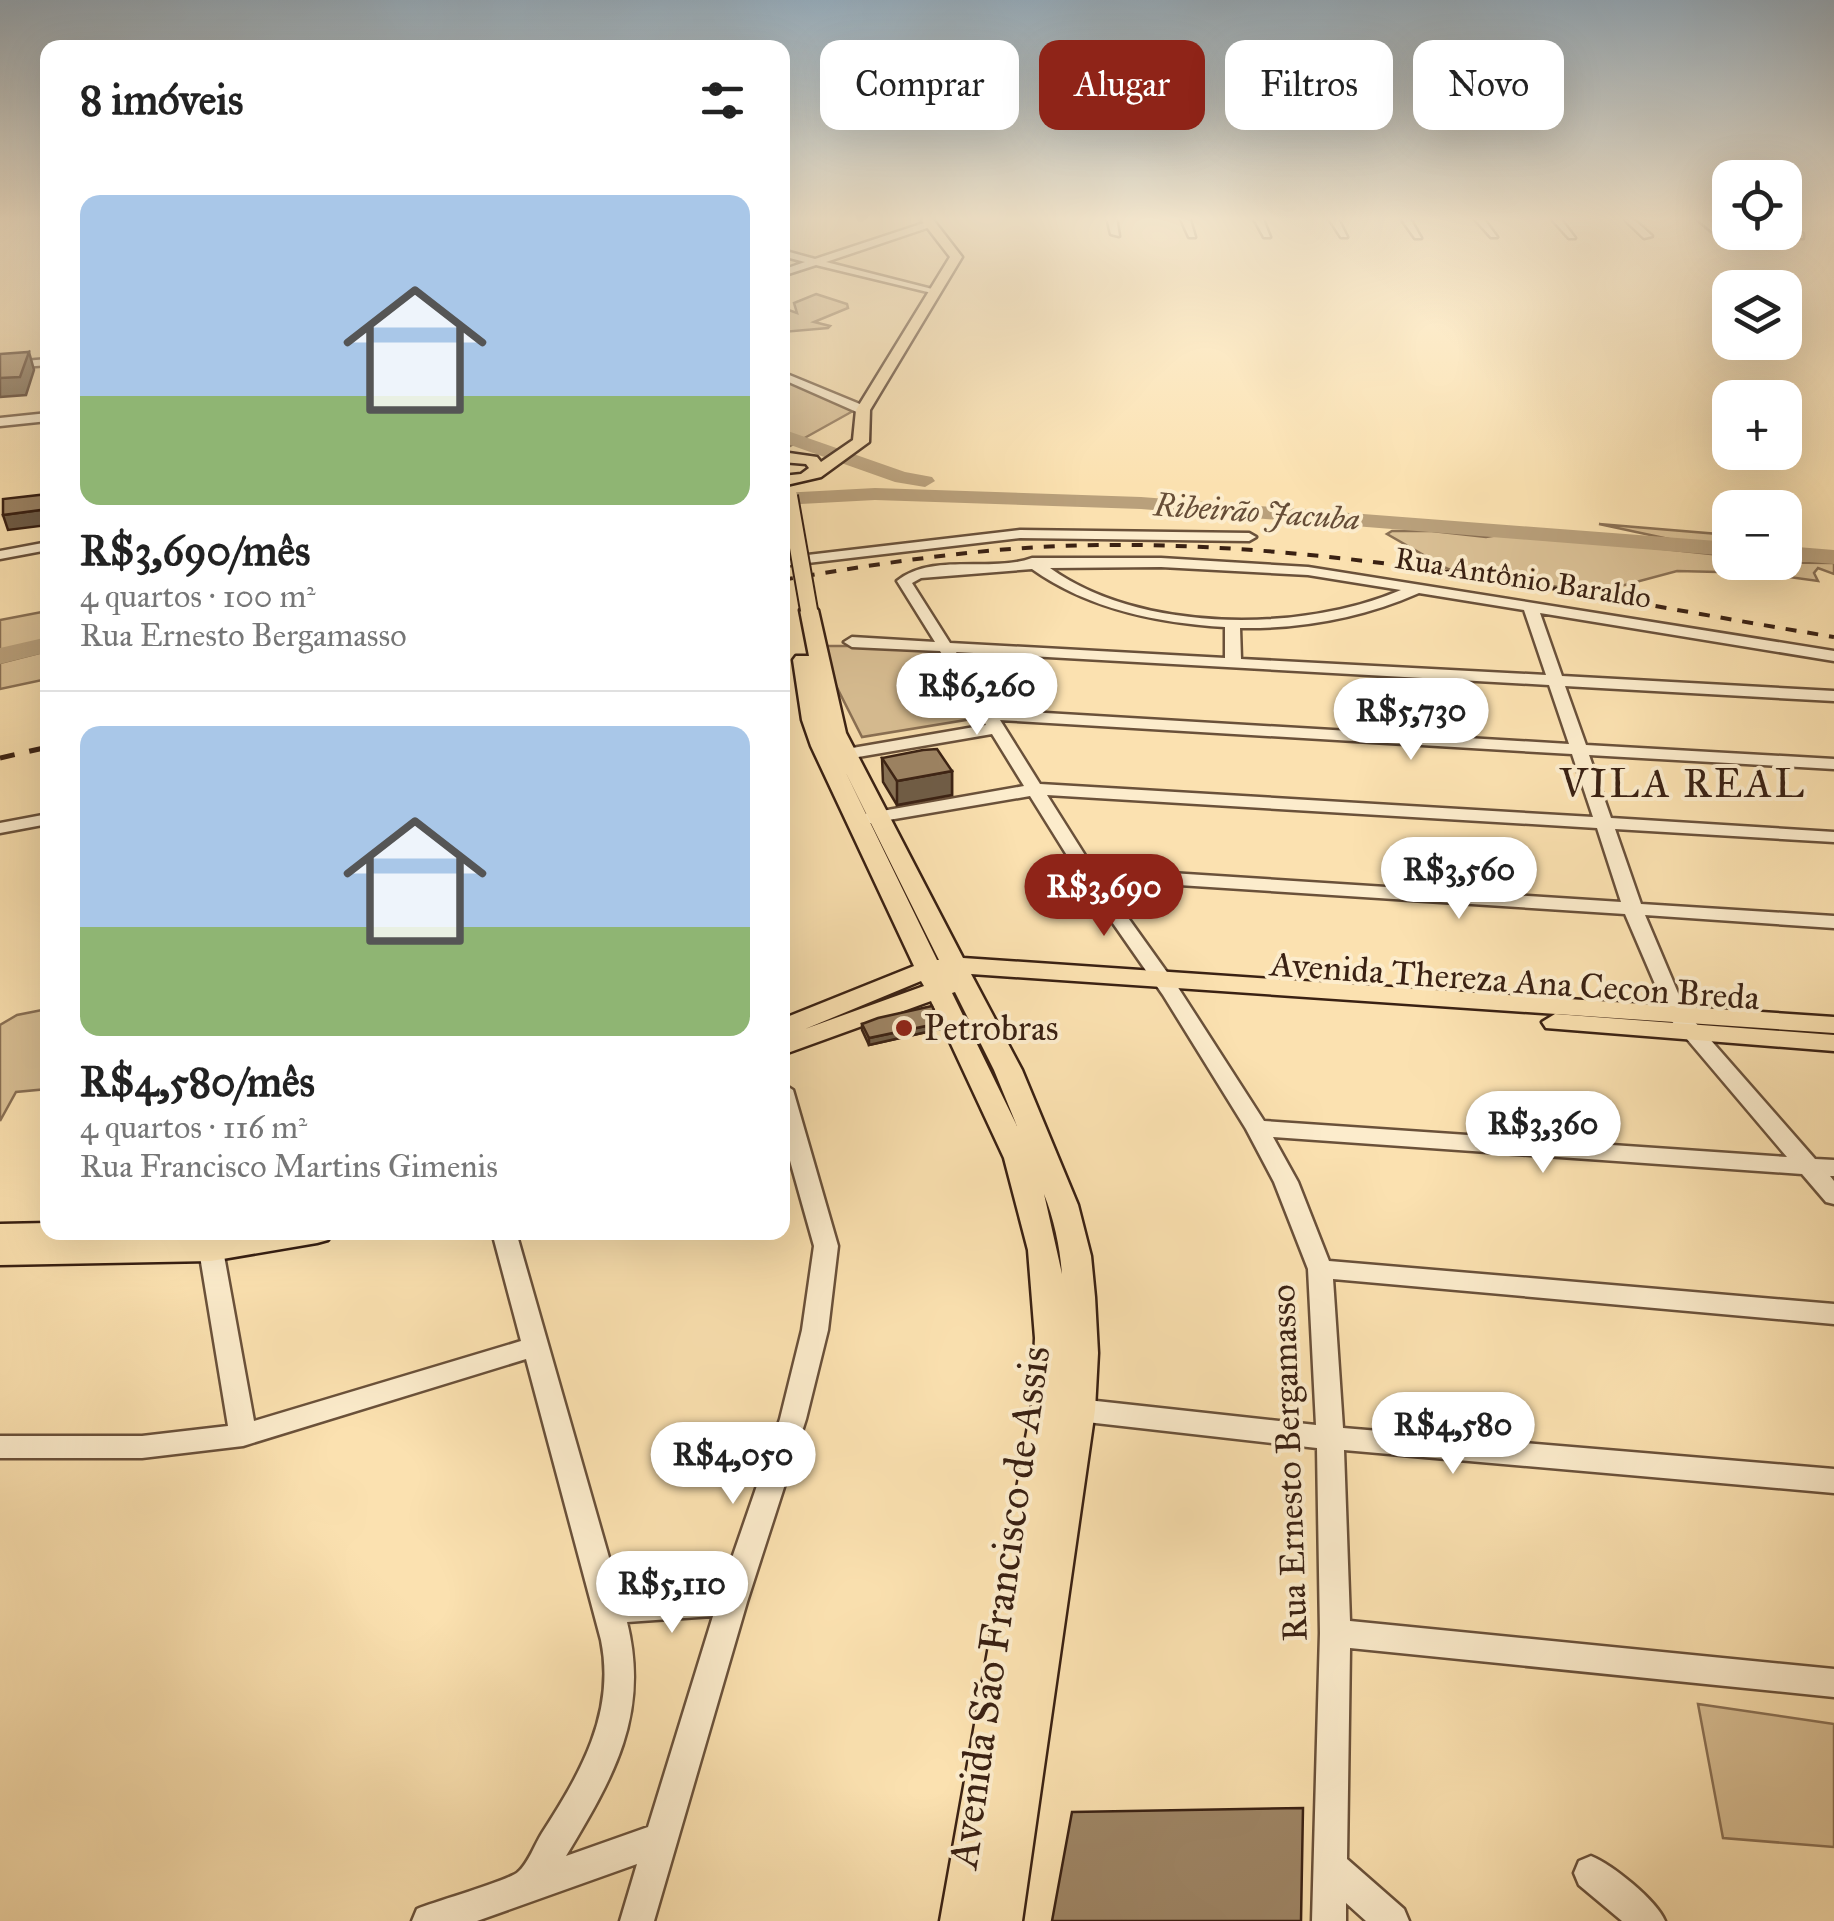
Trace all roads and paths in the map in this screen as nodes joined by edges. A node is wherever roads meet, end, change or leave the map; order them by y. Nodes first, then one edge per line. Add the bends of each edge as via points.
1 (924, 307) edge
2 (40, 363) edge
3 (0, 366) edge
4 (790, 378) edge
5 (863, 410) junction
6 (40, 419) edge
7 (0, 422) edge
8 (832, 455) junction
9 (790, 457) edge
10 (790, 457) edge
11 (810, 476) junction
12 (790, 487) edge
13 (790, 521) edge
14 (1249, 536) dead end
15 (40, 547) edge
16 (0, 554) edge
17 (790, 558) edge
18 (1032, 562) junction
19 (790, 581) edge
20 (904, 581) joint
21 (1419, 588) junction
22 (1531, 608) junction
23 (801, 611) junction
24 (1232, 623) junction
25 (852, 642) dead end
26 (946, 647) junction
27 (1834, 656) edge
28 (1233, 663) junction
29 (1554, 680) junction
30 (1834, 696) edge
31 (993, 721) junction
32 (934, 740) junction
33 (1579, 750) junction
34 (840, 751) junction
35 (918, 762) edge
36 (1834, 764) edge
37 (882, 765) edge
38 (1037, 789) junction
39 (880, 816) junction
40 (40, 820) edge
41 (856, 820) junction
42 (1606, 823) junction
43 (0, 828) edge
44 (40, 830) edge
45 (1834, 837) edge
46 (0, 838) edge
47 (1088, 874) junction
48 (1633, 909) junction
49 (1834, 922) edge
50 (944, 976) junction
51 (1166, 984) junction
52 (1685, 1024) junction
53 (1834, 1025) edge
54 (790, 1026) edge
55 (790, 1043) edge
56 (1834, 1043) edge
57 (790, 1118) edge
58 (1257, 1128) junction
59 (1808, 1166) junction
60 (1834, 1168) edge
61 (1834, 1196) edge
62 (0, 1234) edge
63 (40, 1235) edge
64 (172, 1240) edge
65 (506, 1240) edge
66 (201, 1241) edge
67 (0, 1254) edge
68 (1320, 1270) junction
69 (1834, 1314) edge
70 (533, 1347) junction
71 (1078, 1410) junction
72 (243, 1435) junction
73 (1330, 1438) junction
74 (0, 1447) edge
75 (1834, 1482) edge
76 (732, 1602) junction
77 (609, 1610) junction
78 (1334, 1633) junction
79 (1834, 1683) edge
80 (662, 1839) junction
81 (1329, 1865) junction
82 (1590, 1873) dead end
83 (530, 1884) junction
84 (429, 1921) edge
85 (637, 1921) edge
86 (962, 1921) edge
87 (1001, 1921) edge
88 (1329, 1921) edge
89 (1392, 1921) edge
90 (1648, 1921) edge

1 - 5 main road
2 - 3 street
4 - 5 street
5 - 8 main road via 861,442
6 - 7 street
8 - 9 main road
8 - 11 main road
10 - 11 main road via 814,462 818,469
11 - 12 main road
13 - 23 main road, bridge
14 - 17 street via 1020,534
15 - 16 street
18 - 20 street, Rua Antônio Baraldo
18 - 21 street, Rua Antônio Baraldo via 1230,564
18 - 24 street via 1070,588 1124,606
19 - 23 main road
20 - 26 street, Rua Ernesto Bergamasso
21 - 22 street, Rua Antônio Baraldo
21 - 24 street via 1341,616
22 - 27 street, Rua Antônio Baraldo
22 - 29 street
23 - 34 main road, Avenida São Francisco de Assis via 812,720
24 - 28 street
25 - 26 street
26 - 28 street
26 - 31 street, Rua Ernesto Bergamasso
28 - 29 street
29 - 30 street
29 - 33 street
31 - 32 street
31 - 33 street
31 - 34 street
31 - 38 street, Rua Ernesto Bergamasso
32 - 34 street
32 - 35 street
33 - 36 street
33 - 42 street
34 - 37 street
34 - 39 main road, Avenida São Francisco de Assis
34 - 41 main road, Avenida São Francisco de Assis
38 - 39 street
38 - 42 street
38 - 47 street, Rua Ernesto Bergamasso
39 - 41 street
39 - 50 main road, Avenida São Francisco de Assis
40 - 43 street
41 - 50 main road, Avenida São Francisco de Assis
42 - 45 street
42 - 48 street
44 - 46 street
47 - 48 street
47 - 51 street, Rua Ernesto Bergamasso
48 - 49 street
48 - 52 street
50 - 51 main road, Avenida Thereza Ana Cecon Breda
50 - 54 main road, Avenida Thereza Ana Cecon Breda
50 - 55 main road, Avenida Thereza Ana Cecon Breda
50 - 71 main road, Avenida São Francisco de Assis via 1023,1102 1064,1206 1079,1297
50 - 86 main road, Avenida São Francisco de Assis via 1040,1222 1054,1346
51 - 52 main road, Avenida Thereza Ana Cecon Breda
51 - 58 street, Rua Ernesto Bergamasso
52 - 53 main road, Avenida Thereza Ana Cecon Breda
52 - 56 main road, Avenida Thereza Ana Cecon Breda
52 - 59 street
57 - 76 street via 826,1246 816,1330 794,1419
58 - 59 street
58 - 68 street, Rua Ernesto Bergamasso
59 - 60 street
59 - 61 street
62 - 63 main road
64 - 66 main road
65 - 70 street
66 - 67 main road
66 - 72 street
68 - 69 street
68 - 73 street, Rua Ernesto Bergamasso
70 - 72 street
70 - 77 street
71 - 73 street
71 - 87 main road, Avenida São Francisco de Assis
72 - 74 street via 142,1446
73 - 75 street
73 - 78 street, Rua Ernesto Bergamasso
76 - 77 street
76 - 80 street
77 - 83 street via 621,1673 612,1730
78 - 79 street
78 - 81 street, Rua Ernesto Bergamasso
80 - 83 street
80 - 85 street
81 - 88 street, Rua Ernesto Bergamasso
81 - 89 street
82 - 90 street
83 - 84 street

